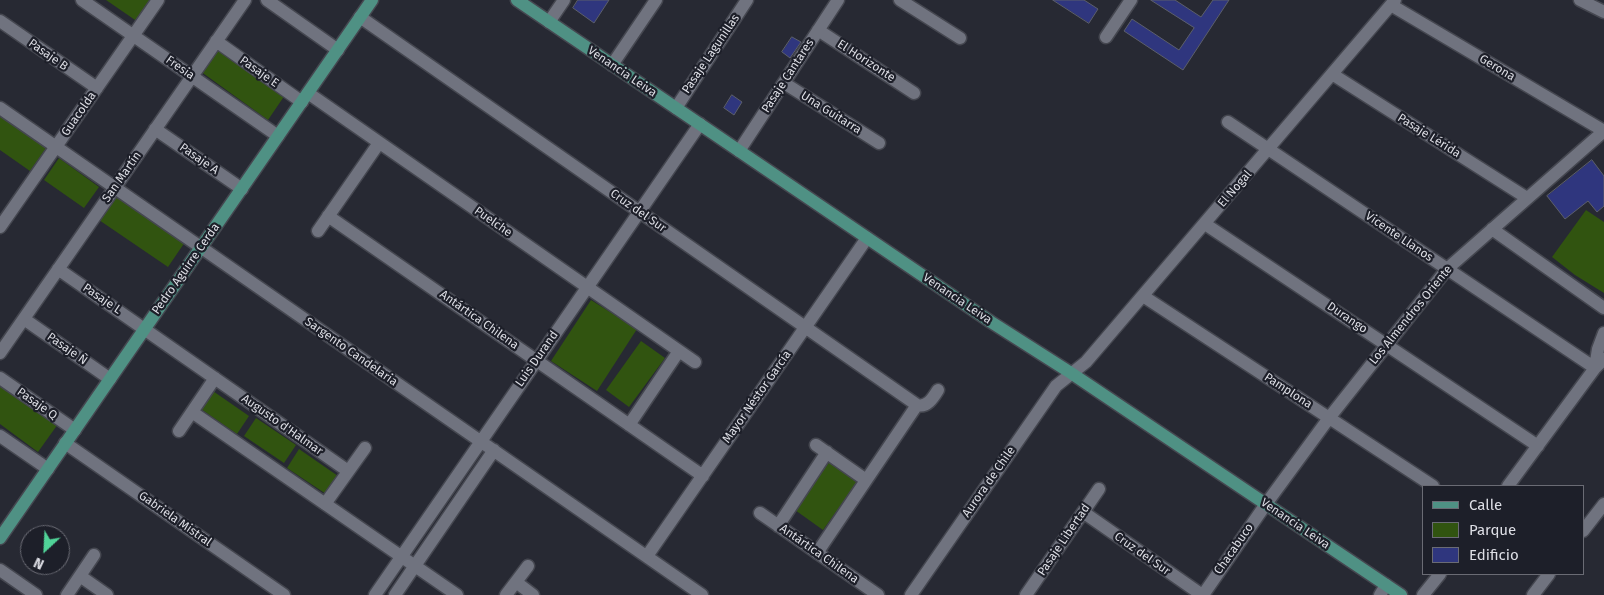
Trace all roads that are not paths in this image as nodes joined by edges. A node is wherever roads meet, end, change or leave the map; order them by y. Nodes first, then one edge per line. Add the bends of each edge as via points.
1 (82, 0) edge
2 (158, 0) edge
3 (245, 0) edge
4 (267, 0) edge
5 (372, 0) edge
6 (517, 0) edge
7 (564, 0) edge
8 (656, 0) edge
9 (747, 0) edge
10 (838, 0) edge
11 (900, 0) edge
12 (1131, 0) edge
13 (1580, 0) edge
14 (1393, 2) edge
15 (1604, 12) edge
16 (360, 17) junction
17 (0, 21) edge
18 (549, 22) junction
19 (818, 30) junction
20 (133, 35) junction
21 (1106, 37) dead end
22 (960, 38) dead end
23 (216, 41) junction
24 (338, 50) junction
25 (612, 65) junction
26 (1332, 74) junction
27 (192, 76) junction
28 (784, 83) junction
29 (96, 88) junction
30 (914, 92) dead end
31 (305, 98) junction
32 (0, 108) edge
33 (676, 108) junction
34 (1228, 122) dead end
35 (700, 124) junction
36 (156, 129) junction
37 (1604, 131) edge
38 (278, 136) junction
39 (379, 143) junction
40 (879, 143) dead end
41 (56, 147) junction
42 (1268, 150) junction
43 (739, 151) junction
44 (115, 188) junction
45 (242, 189) junction
46 (1527, 198) junction
47 (639, 212) junction
48 (328, 216) junction
49 (1205, 224) junction
50 (0, 227) edge
51 (1492, 229) junction
52 (318, 231) dead end
53 (867, 238) junction
54 (201, 248) junction
55 (58, 269) junction
56 (1446, 269) junction
57 (587, 287) junction
58 (1143, 296) junction
59 (1604, 308) edge
60 (24, 319) junction
61 (805, 327) junction
62 (145, 329) junction
63 (1604, 333) edge
64 (1386, 345) junction
65 (679, 351) junction
66 (0, 353) edge
67 (536, 360) junction
68 (695, 362) dead end
69 (1600, 363) edge
70 (1071, 373) junction
71 (0, 378) edge
72 (215, 378) junction
73 (110, 379) junction
74 (938, 390) dead end
75 (917, 405) junction
76 (192, 412) junction
77 (1329, 418) junction
78 (629, 424) junction
79 (74, 430) junction
80 (179, 431) dead end
81 (0, 436) edge
82 (480, 441) junction
83 (66, 443) junction
84 (816, 444) dead end
85 (1538, 446) junction
86 (365, 448) dead end
87 (494, 450) junction
88 (827, 452) junction
89 (48, 469) junction
90 (348, 471) junction
91 (703, 476) junction
92 (866, 480) junction
93 (1431, 485) edge
94 (1509, 485) edge
95 (1099, 489) dead end
96 (325, 504) junction
97 (1266, 504) junction
98 (1604, 504) edge
99 (1083, 512) junction
100 (760, 513) dead end
101 (4, 524) edge
102 (778, 526) junction
103 (1584, 530) edge
104 (0, 538) edge
105 (817, 553) junction
106 (94, 555) dead end
107 (647, 556) junction
108 (401, 557) junction
109 (414, 566) junction
110 (528, 566) dead end
111 (0, 570) edge
112 (1439, 575) edge
113 (1548, 575) edge
114 (80, 576) junction
115 (516, 582) junction
116 (1383, 590) edge
117 (1029, 594) edge
118 (36, 595) edge
119 (67, 595) edge
120 (107, 595) edge
121 (284, 595) edge
122 (375, 595) edge
123 (394, 595) edge
124 (456, 595) edge
125 (506, 595) edge
126 (533, 595) edge
127 (702, 595) edge
128 (878, 595) edge
129 (911, 595) edge
130 (1202, 595) edge
131 (1401, 595) edge
132 (1423, 595) edge
133 (1533, 595) edge

1 - 20 street, Fresia
2 - 20 street, Guacolda
3 - 23 street, San Martín
4 - 24 street
5 - 16 street, Pedro Aguirre Cerda
6 - 18 street, Venancia Leiva
7 - 18 street
8 - 25 street
9 - 33 street, Pasaje Lagunillas
10 - 19 street, Pasaje Cantares
11 - 22 street
12 - 21 street
13 - 15 street
14 - 26 street, El Nogal
14 - 37 street, Gerona
16 - 24 street, Pedro Aguirre Cerda
16 - 47 street, Cruz del Sur
17 - 29 street, Pasaje B
18 - 25 street, Venancia Leiva
19 - 28 street, Pasaje Cantares
19 - 30 street, El Horizonte
20 - 27 street, Fresia
20 - 29 street, Guacolda
23 - 27 street, San Martín
23 - 31 street, Pasaje E
24 - 31 street, Pedro Aguirre Cerda
25 - 33 street, Venancia Leiva
26 - 42 street, El Nogal
26 - 46 street, Pasaje Lérida
27 - 36 street, San Martín
27 - 38 street, Fresia
28 - 40 street, Una Guitarra
28 - 43 street, Pasaje Cantares
29 - 41 street, Guacolda
31 - 38 street, Pedro Aguirre Cerda
31 - 39 street, Puelche
32 - 41 street, Sargento Candelaria
33 - 35 street, Venancia Leiva
34 - 42 street, Vicente Llanos
35 - 43 street, Venancia Leiva
35 - 47 street, Luis Durand
36 - 44 street, San Martín
36 - 45 street, Pasaje A
37 - 46 street, Los Almendros Oriente
38 - 45 street, Pedro Aguirre Cerda
39 - 48 street
39 - 57 street, Puelche
41 - 44 street, Sargento Candelaria
41 - 50 street, Guacolda
42 - 49 street, El Nogal
42 - 56 street, Vicente Llanos
43 - 53 street, Venancia Leiva
44 - 54 street, Sargento Candelaria
44 - 55 street, San Martín
45 - 54 street, Pedro Aguirre Cerda
46 - 51 street, Los Almendros Oriente
47 - 57 street, Luis Durand
47 - 61 street, Cruz del Sur
48 - 52 street
48 - 67 street, Antártica Chilena
49 - 58 street, El Nogal
49 - 64 street, Durango
51 - 56 street, Los Almendros Oriente
51 - 59 street
53 - 61 street, Mayor Néstor García
53 - 70 street, Venancia Leiva
54 - 62 street, Pedro Aguirre Cerda
54 - 82 street, Sargento Candelaria
55 - 60 street, San Martín
55 - 62 street, Pasaje L
56 - 64 street, Los Almendros Oriente
56 - 69 street, Vicente Llanos
57 - 65 street, Puelche
57 - 67 street, Luis Durand
58 - 70 street, El Nogal via 1086,362
58 - 77 street, Pamplona
60 - 66 street, San Martín
60 - 73 street, Pasaje Ñ
61 - 75 street, Cruz del Sur
61 - 91 street, Mayor Néstor García
62 - 72 street, Augusto d'Halmar
62 - 73 street, Pedro Aguirre Cerda
63 - 69 street via 1596,354
64 - 77 street, Los Almendros Oriente
64 - 85 street, Durango
65 - 68 street, Puelche
65 - 78 street
67 - 78 street, Antártica Chilena
67 - 82 street, Luis Durand
69 - 85 street
70 - 97 street, Venancia Leiva
70 - 129 street, Aurora de Chile via 1056,386
71 - 79 street, Pasaje Q
72 - 76 street
72 - 90 street, Augusto d'Halmar
73 - 79 street, Pedro Aguirre Cerda
74 - 75 street via 929,402
75 - 92 street
76 - 80 street
76 - 96 street
77 - 93 street, Pamplona
77 - 97 street, Los Almendros Oriente
78 - 91 street, Antártica Chilena
79 - 83 street, Pedro Aguirre Cerda
81 - 89 street
82 - 87 street, Sargento Candelaria
82 - 108 street, Luis Durand
83 - 89 street, Pedro Aguirre Cerda
83 - 121 street, Gabriela Mistral
84 - 88 street
85 - 94 street
86 - 90 street
87 - 107 street, Sargento Candelaria
87 - 109 street
88 - 92 street
88 - 102 street
89 - 101 street, Pedro Aguirre Cerda
90 - 96 street
91 - 107 street, Mayor Néstor García
92 - 105 street
95 - 99 street, Pasaje Libertad
96 - 108 street
97 - 116 street, Venancia Leiva
97 - 130 street, Chacabuco
98 - 103 street
99 - 117 street, Pasaje Libertad
99 - 130 street, Cruz del Sur
100 - 102 street, Antártica Chilena
101 - 104 street, Pedro Aguirre Cerda
102 - 105 street, Antártica Chilena
105 - 128 street, Antártica Chilena
106 - 114 street
107 - 127 street, Sargento Candelaria
108 - 109 street
108 - 122 street, Luis Durand
109 - 123 street
109 - 124 street
110 - 115 street
111 - 118 street
112 - 132 street
113 - 133 street
114 - 119 street
114 - 120 street
115 - 125 street
115 - 126 street
116 - 131 street, Venancia Leiva

